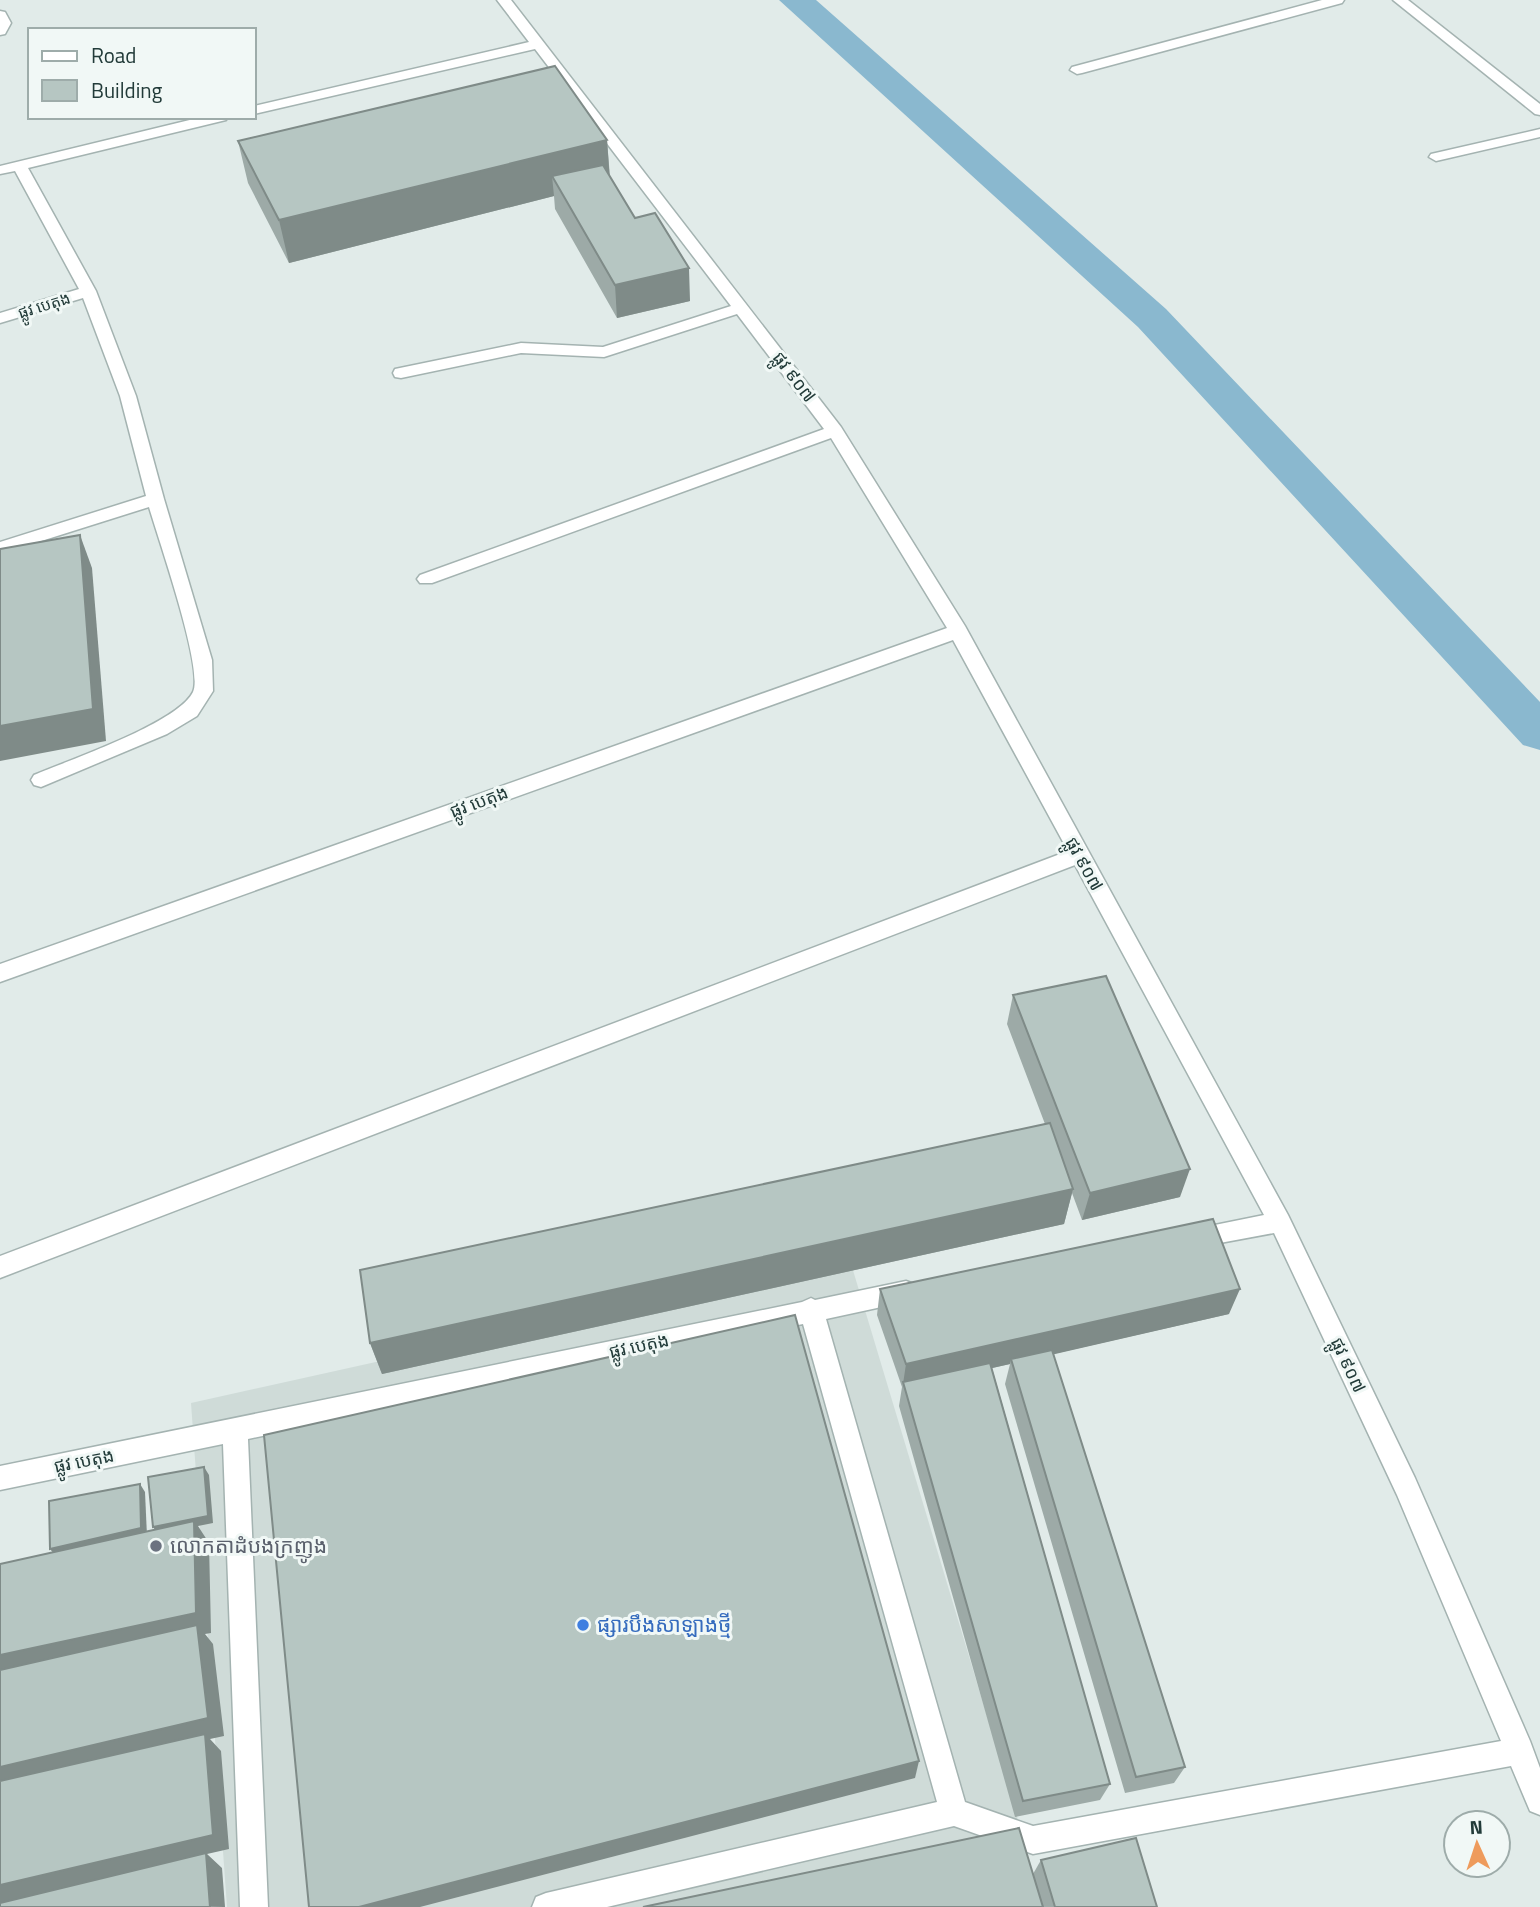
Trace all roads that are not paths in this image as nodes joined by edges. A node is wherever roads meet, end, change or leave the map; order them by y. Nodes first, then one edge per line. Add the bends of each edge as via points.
1 (504, 0) edge
2 (1337, 0) edge
3 (1400, 0) edge
4 (0, 15) edge
5 (0, 31) edge
6 (536, 45) junction
7 (1077, 69) dead end
8 (256, 110) edge
9 (1540, 111) edge
10 (209, 119) edge
11 (1540, 132) edge
12 (1436, 158) dead end
13 (19, 165) junction
14 (0, 170) edge
15 (88, 291) junction
16 (741, 308) junction
17 (0, 318) edge
18 (401, 373) dead end
19 (835, 431) junction
20 (155, 499) junction
21 (0, 548) edge
22 (426, 579) dead end
23 (958, 631) junction
24 (41, 780) dead end
25 (1079, 855) junction
26 (0, 973) edge
27 (1280, 1222) junction
28 (1173, 1242) edge
29 (0, 1267) edge
30 (932, 1287) edge
31 (811, 1309) junction
32 (234, 1431) junction
33 (0, 1478) edge
34 (1520, 1751) junction
35 (1540, 1801) edge
36 (954, 1812) junction
37 (254, 1907) edge
38 (546, 1907) edge

1 - 6 street, ផ្លូវ ៩០៧
2 - 7 street
3 - 9 street
4 - 5 street via 4,23
6 - 8 street
6 - 16 street, ផ្លូវ ៩០៧
10 - 13 street via 138,131
11 - 12 street
13 - 14 street
13 - 15 street
15 - 17 street, ផ្លូវ បេតុង
15 - 20 street via 128,396
16 - 18 street via 604,352 521,348
16 - 19 street, ផ្លូវ ៩០៧
19 - 22 street
19 - 23 street, ផ្លូវ ៩០៧
20 - 21 street
20 - 24 street via 203,660 204,691 190,711 160,729
23 - 25 street, ផ្លូវ ៩០៧
23 - 26 street, ផ្លូវ បេតុង
25 - 27 street, ផ្លូវ ៩០៧
25 - 29 street
27 - 28 street
27 - 34 street, ផ្លូវ ៩០៧ via 1406,1487
30 - 31 street, ផ្លូវ បេតុង
31 - 32 street, ផ្លូវ បេតុង
31 - 36 street
32 - 33 street, ផ្លូវ បេតុង
32 - 37 street
34 - 35 street, ផ្លូវ ៩០៧
34 - 36 street via 1032,1840
36 - 38 street

